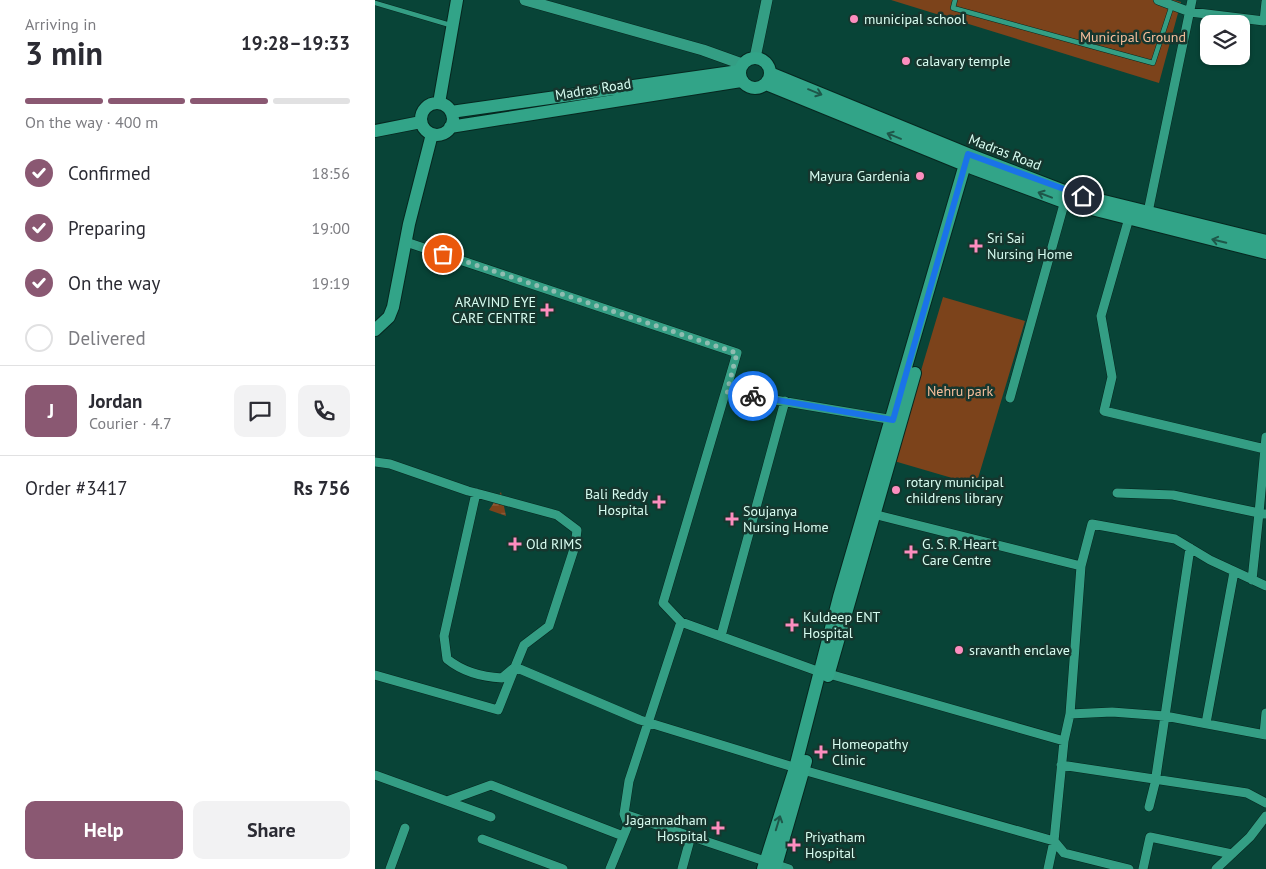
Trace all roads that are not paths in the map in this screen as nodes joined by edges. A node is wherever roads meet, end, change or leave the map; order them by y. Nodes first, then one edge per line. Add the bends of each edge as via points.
1 (457, 0) edge
2 (525, 0) edge
3 (767, 0) edge
4 (955, 0) edge
5 (1159, 0) edge
6 (1192, 0) edge
7 (544, 2) edge
8 (1266, 2) edge
9 (375, 4) edge
10 (1172, 5) junction
11 (1190, 12) junction
12 (451, 26) junction
13 (756, 53) dead end
14 (741, 72) junction
15 (768, 78) junction
16 (439, 103) junction
17 (451, 112) junction
18 (421, 122) junction
19 (450, 127) junction
20 (375, 132) edge
21 (432, 134) junction
22 (970, 161) junction
23 (1066, 197) junction
24 (1148, 212) junction
25 (1129, 218) junction
26 (1266, 241) edge
27 (406, 242) junction
28 (1266, 252) edge
29 (375, 330) edge
30 (727, 392) junction
31 (1010, 398) dead end
32 (785, 401) junction
33 (897, 420) junction
34 (1266, 437) edge
35 (1265, 449) edge
36 (375, 462) edge
37 (476, 493) junction
38 (1117, 493) dead end
39 (869, 513) junction
40 (1262, 513) edge
41 (1190, 548) junction
42 (1081, 566) junction
43 (1234, 572) junction
44 (1252, 580) junction
45 (1266, 586) edge
46 (681, 622) junction
47 (721, 636) junction
48 (515, 667) junction
49 (824, 673) junction
50 (375, 675) edge
51 (1266, 713) edge
52 (1070, 714) junction
53 (1165, 716) junction
54 (648, 723) junction
55 (1206, 723) junction
56 (1265, 734) edge
57 (1064, 740) junction
58 (1061, 765) junction
59 (799, 769) junction
60 (375, 775) edge
61 (1155, 779) junction
62 (447, 801) junction
63 (1266, 804) edge
64 (1149, 807) dead end
65 (624, 814) junction
66 (1266, 816) edge
67 (491, 817) dead end
68 (405, 828) dead end
69 (623, 836) junction
70 (691, 836) junction
71 (482, 839) dead end
72 (1054, 841) junction
73 (1232, 854) junction
74 (774, 867) edge
75 (390, 869) edge
76 (563, 869) edge
77 (610, 869) edge
78 (682, 869) edge
79 (1048, 869) edge
80 (1129, 869) edge
81 (1143, 869) edge
82 (1216, 869) edge

1 - 12 main road
2 - 7 street
3 - 13 street
4 - 10 lane via 953,8 1153,63
5 - 10 street
6 - 11 street
7 - 14 street via 703,50
8 - 11 street via 1264,20
9 - 12 lane
10 - 11 street
11 - 24 street
12 - 16 main road
14 - 15 main road via 753,89
14 - 15 main road via 748,59 758,58 767,64
14 - 17 main road
14 - 19 main road, Madras Road
15 - 22 main road, Madras Road
16 - 17 main road
16 - 18 main road via 425,108
17 - 19 main road
18 - 20 main road
18 - 21 main road
19 - 21 main road via 442,133
21 - 27 main road
22 - 23 main road, Madras Road
22 - 33 main road
23 - 24 main road, Madras Road
23 - 25 main road
23 - 31 street
24 - 26 main road, Madras Road
28 -> 25 main road
25 - 35 street via 1101,316 1112,377 1104,410
27 - 29 main road via 393,307 389,318
27 - 30 street via 737,353
30 - 32 street
30 - 46 street via 663,603
32 - 33 street
32 - 47 street
33 - 39 main road
34 - 35 street
35 - 40 street
36 - 37 street
37 - 48 street via 445,636 447,659 458,668 488,678 502,678
37 - 48 street via 557,515 577,530 575,546 549,626 524,645
38 - 40 street via 1173,495
39 - 42 street
39 - 49 main road
40 - 44 street
41 - 42 street via 1175,539 1092,524
41 - 43 street
41 - 53 street
42 - 52 street
43 - 44 street
43 - 55 street
44 - 45 street
46 - 47 street
46 - 54 street
47 - 49 street
48 - 50 street via 498,710
48 - 54 street
49 - 57 street
49 - 59 main road
51 - 56 street
52 - 53 street via 1112,712
52 - 57 street
53 - 55 street
53 - 61 street
54 - 59 street
54 - 65 street via 629,781
55 - 56 street
57 - 58 street
58 - 61 street
58 - 72 street
59 - 72 street
59 - 74 main road
60 - 62 street
61 - 63 street via 1247,793
61 - 64 street
62 - 67 street
62 - 69 street via 491,785
65 - 69 street via 627,825
65 - 70 street
66 - 73 street
68 - 75 street
69 - 77 street
70 - 74 street
70 - 78 street
71 - 76 street
72 - 79 street
72 - 80 street via 1064,853
73 - 81 street via 1150,837
73 - 82 street

